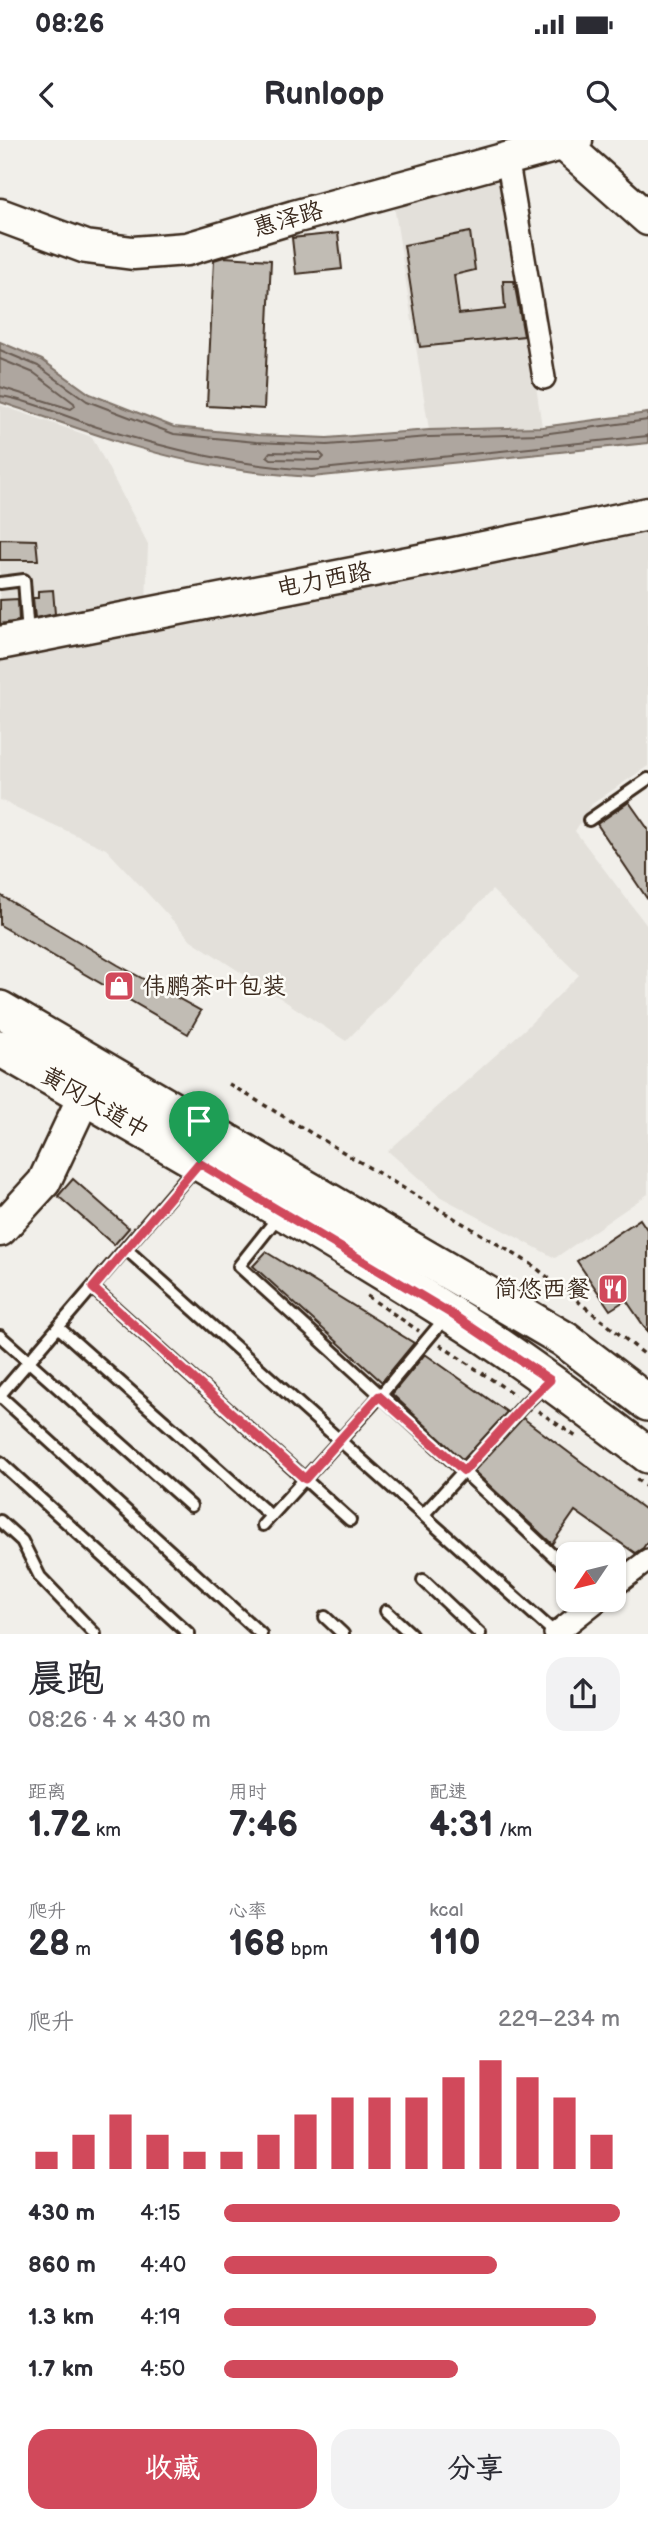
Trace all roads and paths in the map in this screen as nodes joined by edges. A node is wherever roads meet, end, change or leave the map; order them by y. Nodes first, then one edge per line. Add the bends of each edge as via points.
1 (571, 141) edge
2 (507, 158) junction
3 (648, 198) edge
4 (0, 215) edge
5 (648, 219) edge
6 (544, 378) dead end
7 (648, 514) edge
8 (0, 583) edge
9 (14, 640) edge
10 (648, 779) edge
11 (589, 820) dead end
12 (0, 1009) edge
13 (0, 1048) edge
14 (229, 1084) dead end
15 (84, 1097) junction
16 (199, 1163) junction
17 (282, 1212) junction
18 (0, 1230) edge
19 (127, 1249) junction
20 (93, 1288) junction
21 (365, 1295) dead end
22 (439, 1325) junction
23 (59, 1328) junction
24 (0, 1336) edge
25 (648, 1357) edge
26 (30, 1363) junction
27 (538, 1392) junction
28 (0, 1396) edge
29 (379, 1396) junction
30 (648, 1402) edge
31 (581, 1440) dead end
32 (340, 1441) junction
33 (0, 1461) edge
34 (641, 1466) edge
35 (464, 1471) junction
36 (305, 1479) junction
37 (648, 1488) edge
38 (191, 1506) dead end
39 (424, 1515) junction
40 (350, 1520) dead end
41 (0, 1521) edge
42 (556, 1559) edge
43 (648, 1560) edge
44 (626, 1577) edge
45 (423, 1580) dead end
46 (386, 1611) dead end
47 (583, 1612) edge
48 (325, 1618) dead end
49 (95, 1634) edge
50 (189, 1634) edge
51 (261, 1634) edge
52 (342, 1634) edge
53 (411, 1634) edge
54 (481, 1634) edge
55 (556, 1634) edge

1 - 2 street, 惠泽路
1 - 3 street
1 - 5 street
2 - 4 street, 惠泽路 via 187,249 133,253 86,247
2 - 6 street
7 - 9 street, 电力西路
8 - 9 lane via 24,580
10 - 11 lane
12 - 30 main road, 黄冈大道中 via 564,1339
13 - 15 main road, 黄冈大道中
14 - 25 path via 531,1264
15 - 16 main road, 黄冈大道中
15 - 18 street via 44,1182
16 - 17 main road, 黄冈大道中
16 - 19 lane
17 - 22 main road, 黄冈大道中
17 - 29 lane via 239,1266
19 - 20 lane
19 - 32 lane
20 - 23 lane
20 - 36 lane
21 - 22 path
22 - 27 main road, 黄冈大道中
22 - 27 path
22 - 29 lane
23 - 26 lane
23 - 36 lane via 267,1521
24 - 26 lane
26 - 28 lane
26 - 38 lane
27 - 31 path
27 - 34 main road, 黄冈大道中
27 - 35 lane
28 - 51 lane
29 - 32 lane
29 - 35 lane
32 - 36 lane
32 - 39 lane
33 - 50 lane
34 - 37 path
35 - 39 lane
35 - 42 lane
36 - 40 lane
39 - 55 lane
41 - 49 lane via 22,1541 40,1577
43 - 44 street
45 - 54 lane
46 - 53 lane
47 - 55 street
48 - 52 lane

